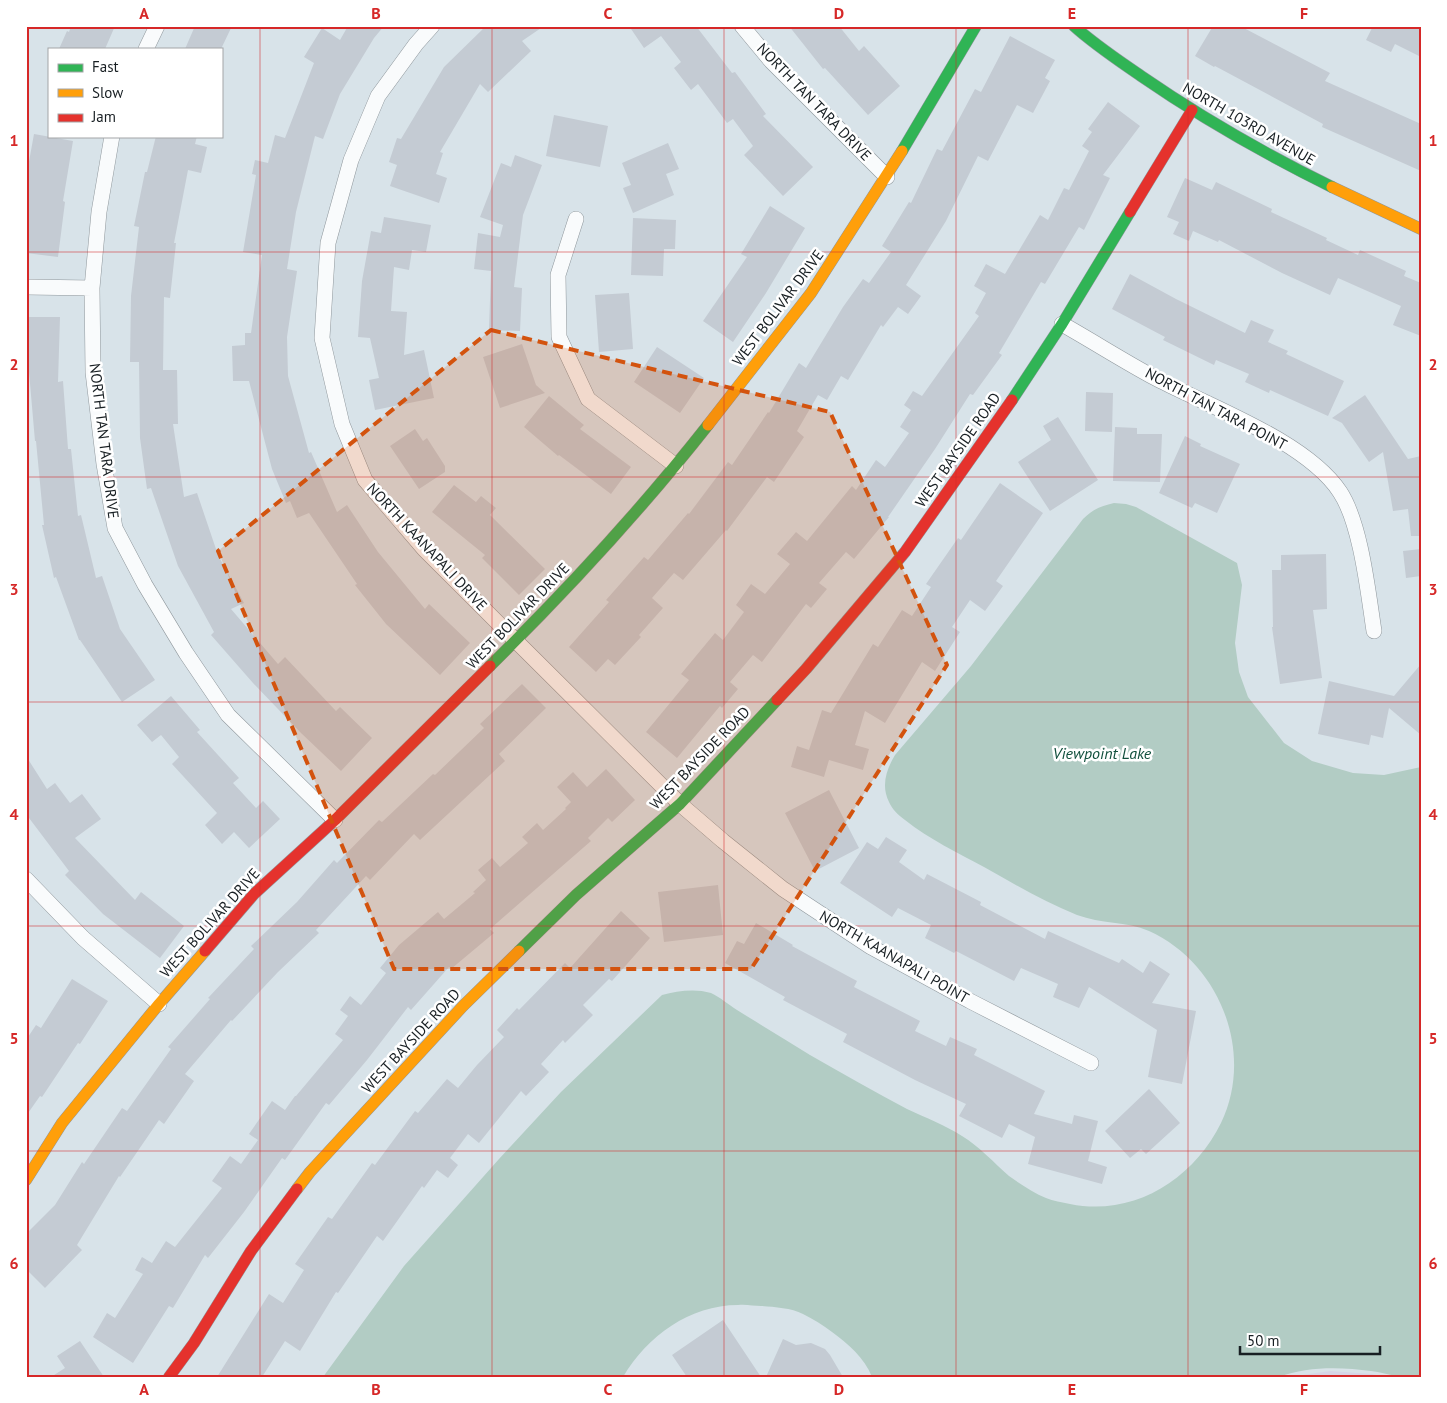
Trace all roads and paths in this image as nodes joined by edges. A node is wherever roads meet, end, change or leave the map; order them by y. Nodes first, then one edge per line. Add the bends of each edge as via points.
1 (157, 26) edge
2 (432, 26) edge
3 (742, 26) edge
4 (976, 26) edge
5 (1074, 26) edge
6 (146, 48) edge
7 (1192, 110) junction
8 (112, 138) edge
9 (887, 177) junction
10 (576, 219) dead end
11 (1421, 229) edge
12 (26, 287) edge
13 (92, 288) junction
14 (1062, 324) junction
15 (676, 466) junction
16 (1374, 631) dead end
17 (516, 641) junction
18 (680, 804) junction
19 (335, 820) junction
20 (26, 879) edge
21 (159, 1004) junction
22 (1091, 1063) dead end
23 (26, 1180) edge
24 (169, 1377) edge

1 - 6 street
2 - 17 street, NORTH KAANAPALI DRIVE via 378,96 351,160 328,244 322,338 342,424 365,480 424,549
3 - 9 street, NORTH TAN TARA DRIVE via 771,61
4 - 9 street, WEST BOLIVAR DRIVE
5 - 7 street, NORTH 103RD AVENUE
7 - 11 street, NORTH 103RD AVENUE via 1284,164
7 - 14 street, WEST BAYSIDE ROAD
8 - 13 street, NORTH TAN TARA DRIVE via 99,212
9 - 15 street, WEST BOLIVAR DRIVE via 811,293
10 - 15 street via 558,275 558,337 588,399
12 - 13 street
13 - 19 street, NORTH TAN TARA DRIVE via 93,372 115,528 186,653 228,715
14 - 16 street, NORTH TAN TARA POINT via 1156,378 1275,437 1319,467 1340,492 1354,522
14 - 18 street, WEST BAYSIDE ROAD via 905,552 806,669
15 - 17 street, WEST BOLIVAR DRIVE
17 - 18 street, NORTH KAANAPALI POINT
17 - 19 street, WEST BOLIVAR DRIVE
18 - 22 street, NORTH KAANAPALI POINT via 783,889 871,947
18 - 24 street, WEST BAYSIDE ROAD via 576,896 463,1006 310,1172 251,1251
19 - 21 street, WEST BOLIVAR DRIVE via 254,894
20 - 21 street via 83,938
21 - 23 street, WEST BOLIVAR DRIVE via 62,1123

